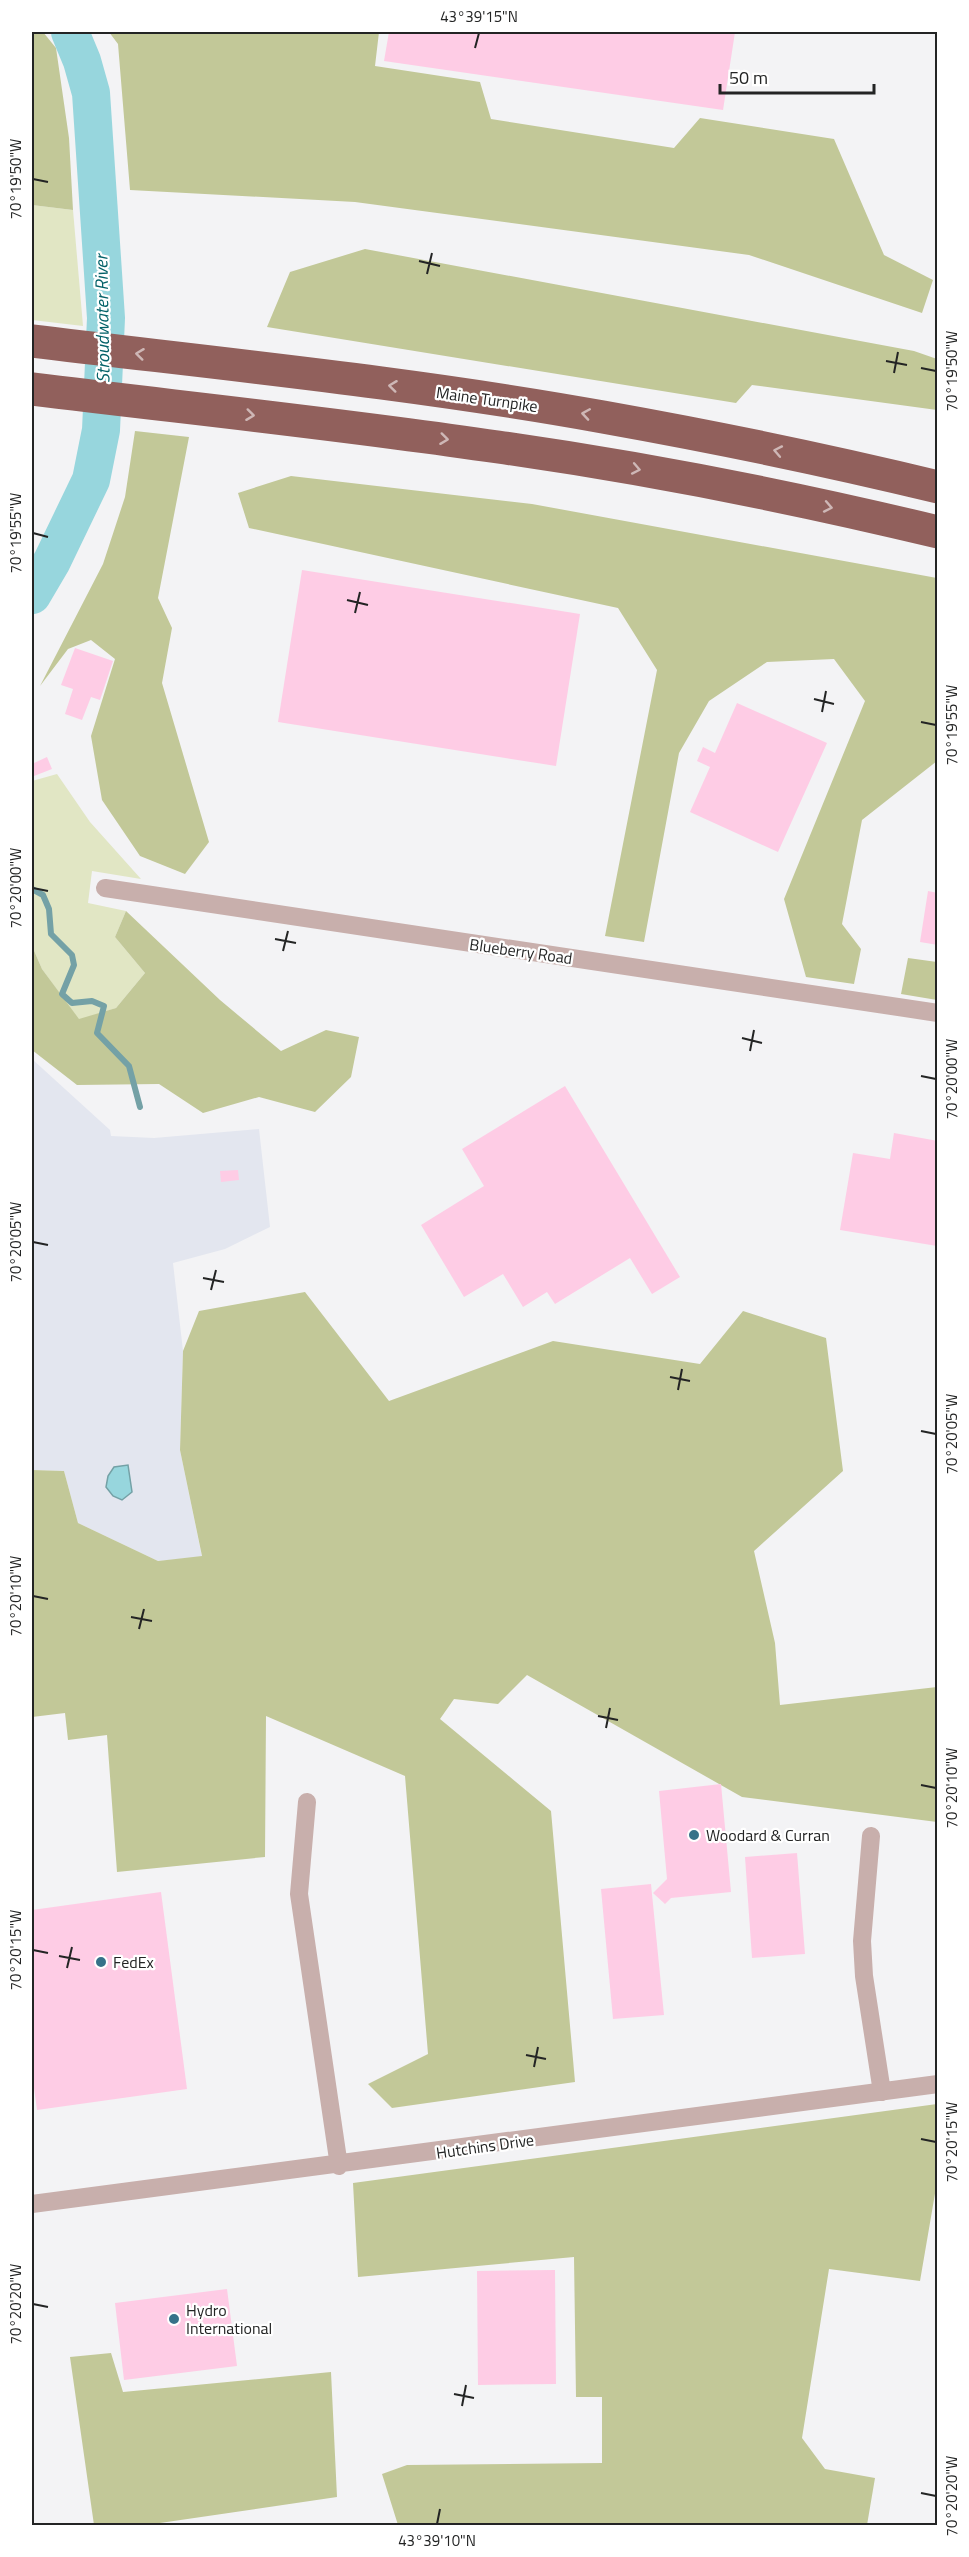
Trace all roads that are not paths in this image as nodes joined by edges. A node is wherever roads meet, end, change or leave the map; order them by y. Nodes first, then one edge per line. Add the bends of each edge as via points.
1 (32, 341) edge
2 (32, 389) edge
3 (938, 486) edge
4 (938, 532) edge
5 (105, 888) dead end
6 (938, 1013) edge
7 (307, 1802) dead end
8 (871, 1836) dead end
9 (938, 2084) edge
10 (882, 2092) junction
11 (339, 2166) junction
12 (32, 2204) edge

3 -> 1 highway, Maine Turnpike via 603,417
2 -> 4 highway via 497,446 618,465
5 - 6 street, Blueberry Road
7 - 11 street via 299,1894
8 - 10 street via 862,1941
9 - 10 street, Hutchins Drive
10 - 11 street, Hutchins Drive
11 - 12 street, Hutchins Drive

